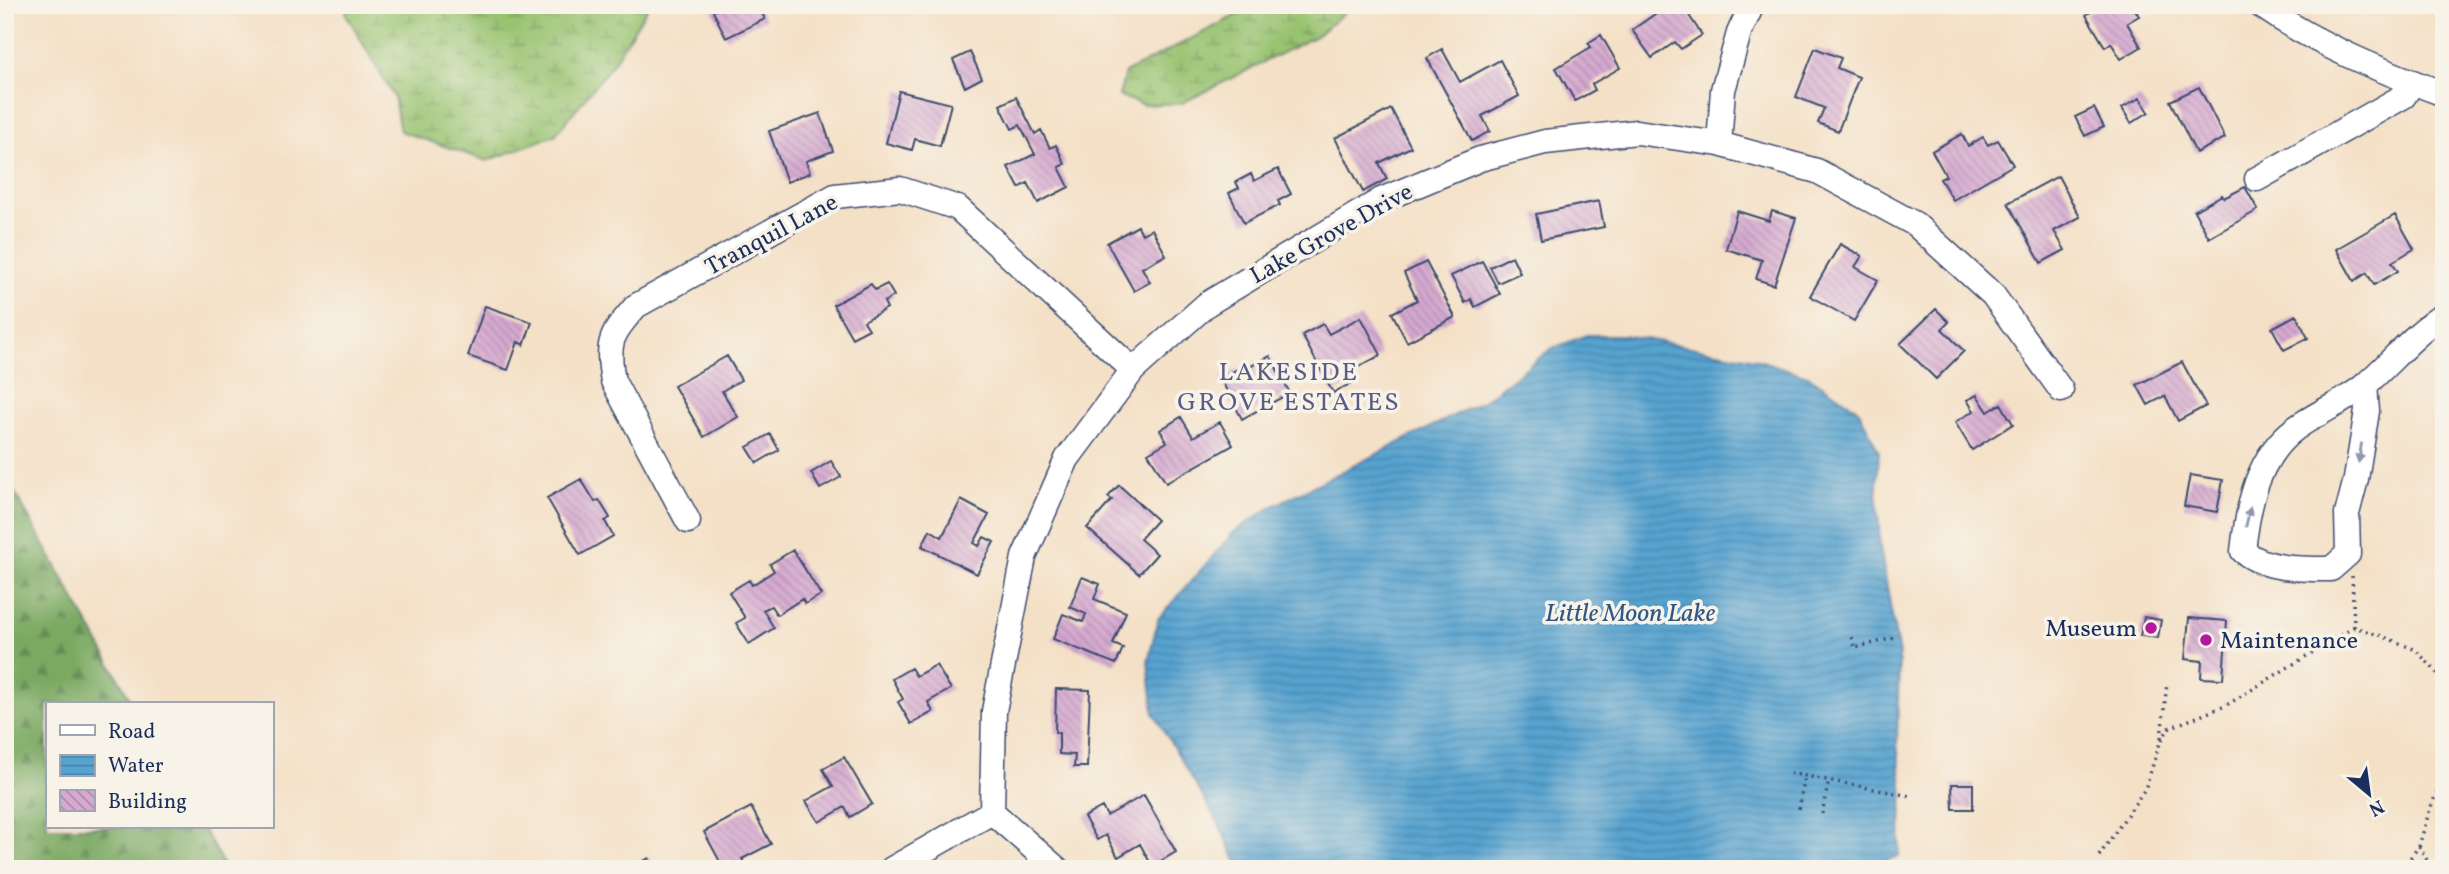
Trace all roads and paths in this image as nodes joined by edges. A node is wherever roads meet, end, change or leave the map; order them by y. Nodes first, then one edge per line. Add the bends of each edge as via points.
1 (1752, 5) edge
2 (2260, 5) edge
3 (2412, 83) junction
4 (2444, 94) edge
5 (1719, 144) junction
6 (2257, 179) dead end
7 (2444, 315) edge
8 (1133, 370) junction
9 (2365, 385) junction
10 (2061, 390) dead end
11 (688, 521) dead end
12 (2348, 554) junction
13 (2354, 627) junction
14 (1852, 637) dead end
15 (1897, 637) dead end
16 (2444, 680) edge
17 (2167, 683) dead end
18 (2160, 743) junction
19 (1790, 773) dead end
20 (2444, 775) edge
21 (1805, 776) junction
22 (1829, 780) junction
23 (1910, 796) dead end
24 (1798, 809) dead end
25 (992, 812) junction
26 (1822, 814) dead end
27 (2419, 846) junction
28 (2099, 856) dead end
29 (892, 869) edge
30 (1057, 869) edge
31 (2402, 869) edge
32 (2432, 869) edge

1 - 5 street via 1723,89
2 - 3 street via 2332,48
3 - 4 street
3 - 6 street via 2404,96
5 - 8 street, Lake Grove Drive via 1637,132 1545,142 1480,159 1381,200 1207,304
5 - 10 street, Lake Grove Drive via 1817,171 1915,225 1993,295
7 - 9 street
8 - 11 street, Tranquil Lane via 958,208 900,189 835,196 636,306 614,332 608,355 613,381
8 - 25 street, Lake Grove Drive via 1067,459 1024,557 995,711
9 -> 12 street via 2367,411 2347,514
12 -> 9 street via 2331,569 2296,569 2253,559 2243,551 2265,461 2296,428
12 - 13 path
13 - 16 path via 2416,650
13 - 18 path via 2225,706 2169,728
14 - 15 path via 1855,648
17 - 18 path
18 - 28 path via 2145,789
19 - 21 path
20 - 27 path
21 - 22 path
21 - 24 path
22 - 23 path
22 - 26 path
25 - 29 street
25 - 30 street
27 - 31 path
27 - 32 path

